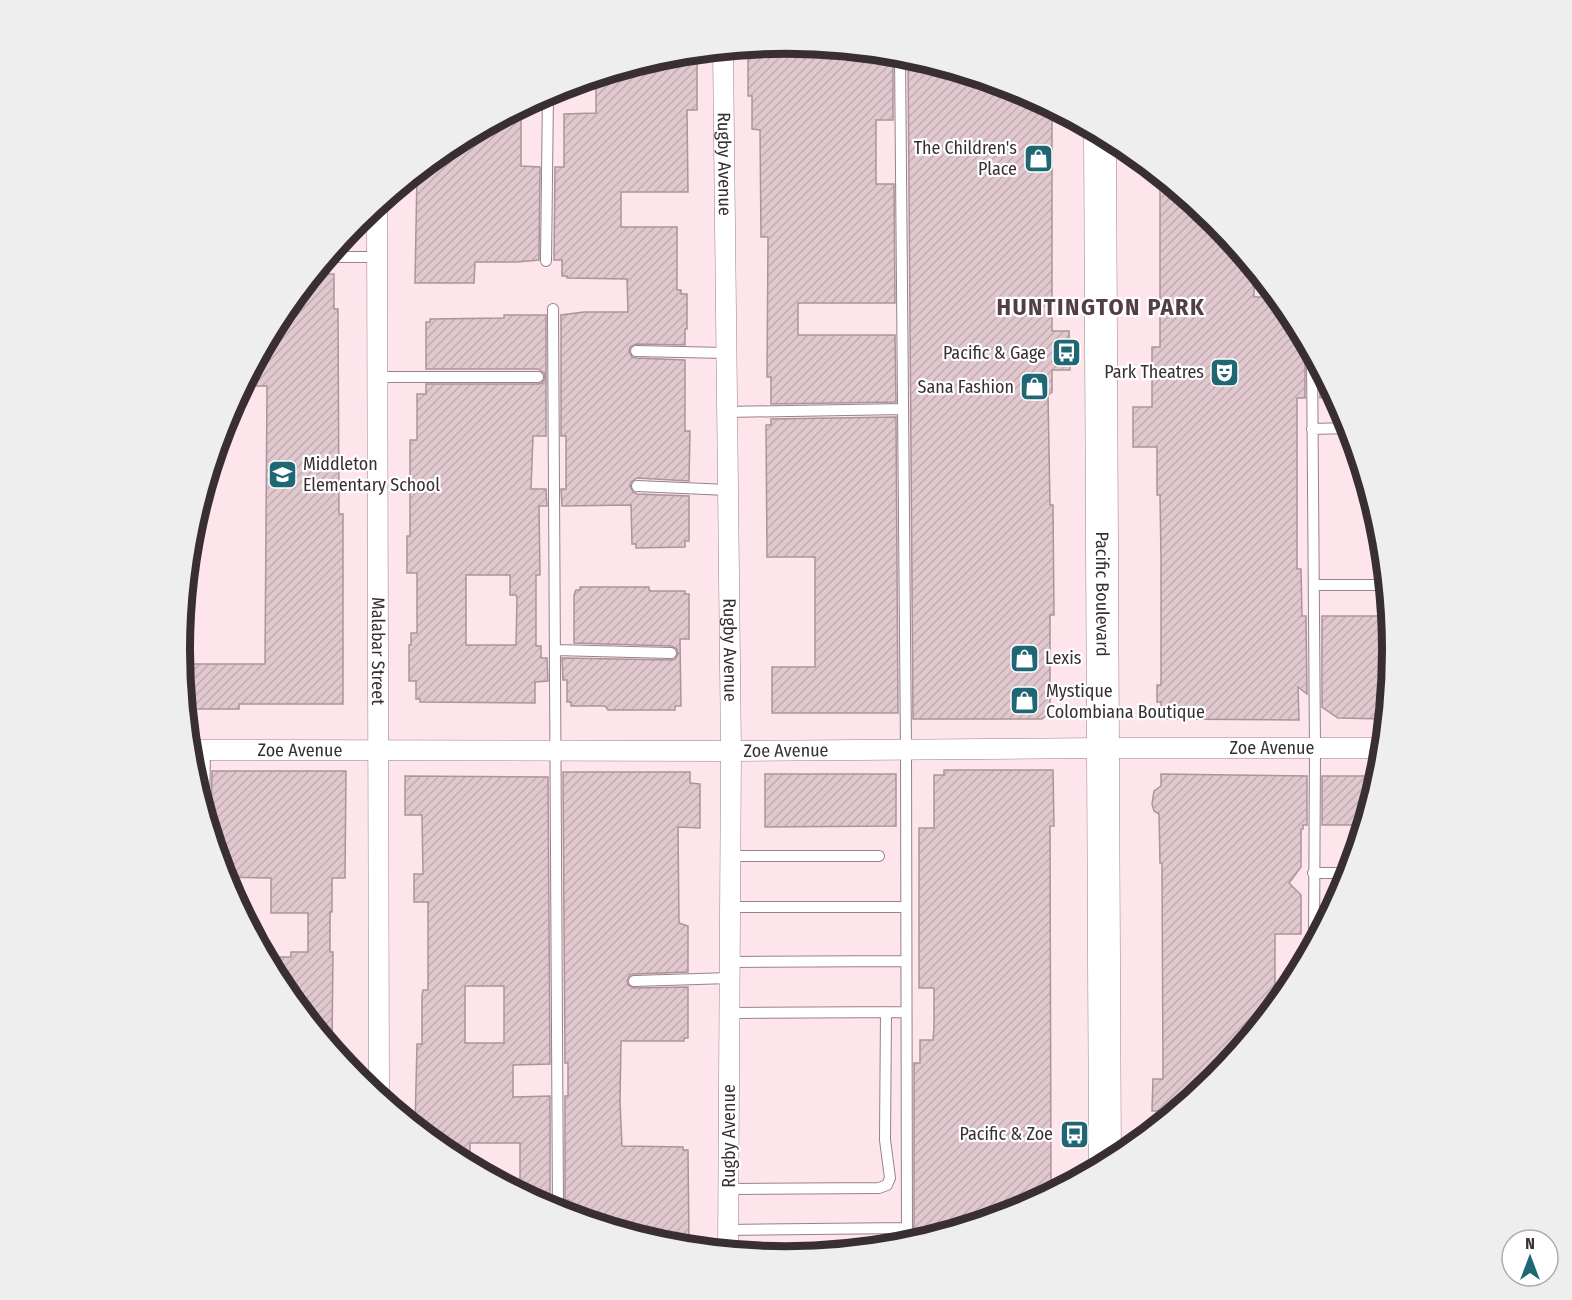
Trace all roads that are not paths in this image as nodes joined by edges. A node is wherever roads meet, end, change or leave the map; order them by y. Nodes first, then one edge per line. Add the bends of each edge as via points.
1 (723, 57) edge
2 (900, 65) edge
3 (548, 104) edge
4 (1100, 144) edge
5 (377, 217) edge
6 (377, 256) junction
7 (338, 257) edge
8 (546, 261) dead end
9 (553, 309) dead end
10 (636, 351) dead end
11 (726, 353) junction
12 (1312, 370) edge
13 (377, 377) junction
14 (538, 377) dead end
15 (903, 409) junction
16 (727, 412) junction
17 (1339, 428) edge
18 (1312, 429) junction
19 (637, 486) dead end
20 (728, 489) junction
21 (1314, 585) junction
22 (1378, 585) edge
23 (555, 650) junction
24 (671, 653) dead end
25 (1102, 748) junction
26 (1315, 748) junction
27 (1374, 748) edge
28 (906, 749) junction
29 (198, 750) edge
30 (377, 750) junction
31 (556, 751) junction
32 (731, 751) junction
33 (730, 856) junction
34 (879, 856) dead end
35 (1313, 873) junction
36 (1339, 873) edge
37 (730, 907) junction
38 (906, 907) junction
39 (1314, 927) edge
40 (906, 961) junction
41 (729, 970) junction
42 (634, 981) dead end
43 (886, 1012) junction
44 (906, 1012) junction
45 (729, 1013) junction
46 (379, 1084) edge
47 (1105, 1153) edge
48 (728, 1190) junction
49 (558, 1201) edge
50 (907, 1228) junction
51 (728, 1230) junction
52 (907, 1234) edge
53 (728, 1243) edge

1 - 11 street, Rugby Avenue
2 - 15 lane
3 - 8 lane
4 - 25 main road, Pacific Boulevard
5 - 6 street, Malabar Street
6 - 7 lane
6 - 13 street, Malabar Street
9 - 23 lane
10 - 11 lane
11 - 16 street, Rugby Avenue
12 - 18 lane
13 - 14 lane
13 - 30 street, Malabar Street
15 - 16 lane
15 - 28 lane
16 - 20 street, Rugby Avenue
17 - 18 lane
18 - 21 lane
19 - 20 lane
20 - 32 street, Rugby Avenue
21 - 22 lane
21 - 26 lane
23 - 24 lane
23 - 31 lane
25 - 26 street, Zoe Avenue
25 - 28 street, Zoe Avenue
25 - 47 main road, Pacific Boulevard
26 - 27 street, Zoe Avenue
26 - 35 lane
28 - 32 street, Zoe Avenue
28 - 38 lane
29 - 30 street, Zoe Avenue
30 - 31 street, Zoe Avenue
30 - 46 street, Malabar Street
31 - 32 street, Zoe Avenue
31 - 49 lane
32 - 33 street, Rugby Avenue
33 - 34 lane
33 - 37 street, Rugby Avenue
35 - 36 lane
35 - 39 lane
37 - 38 lane
37 - 41 street, Rugby Avenue
38 - 40 lane
40 - 41 lane
40 - 44 lane
41 - 42 lane
41 - 45 street, Rugby Avenue
43 - 44 lane
43 - 45 lane
43 - 48 lane via 885,1140 890,1178 887,1185
44 - 50 lane
45 - 48 street, Rugby Avenue
48 - 51 street, Rugby Avenue
50 - 51 lane
50 - 52 lane
51 - 53 street, Rugby Avenue

